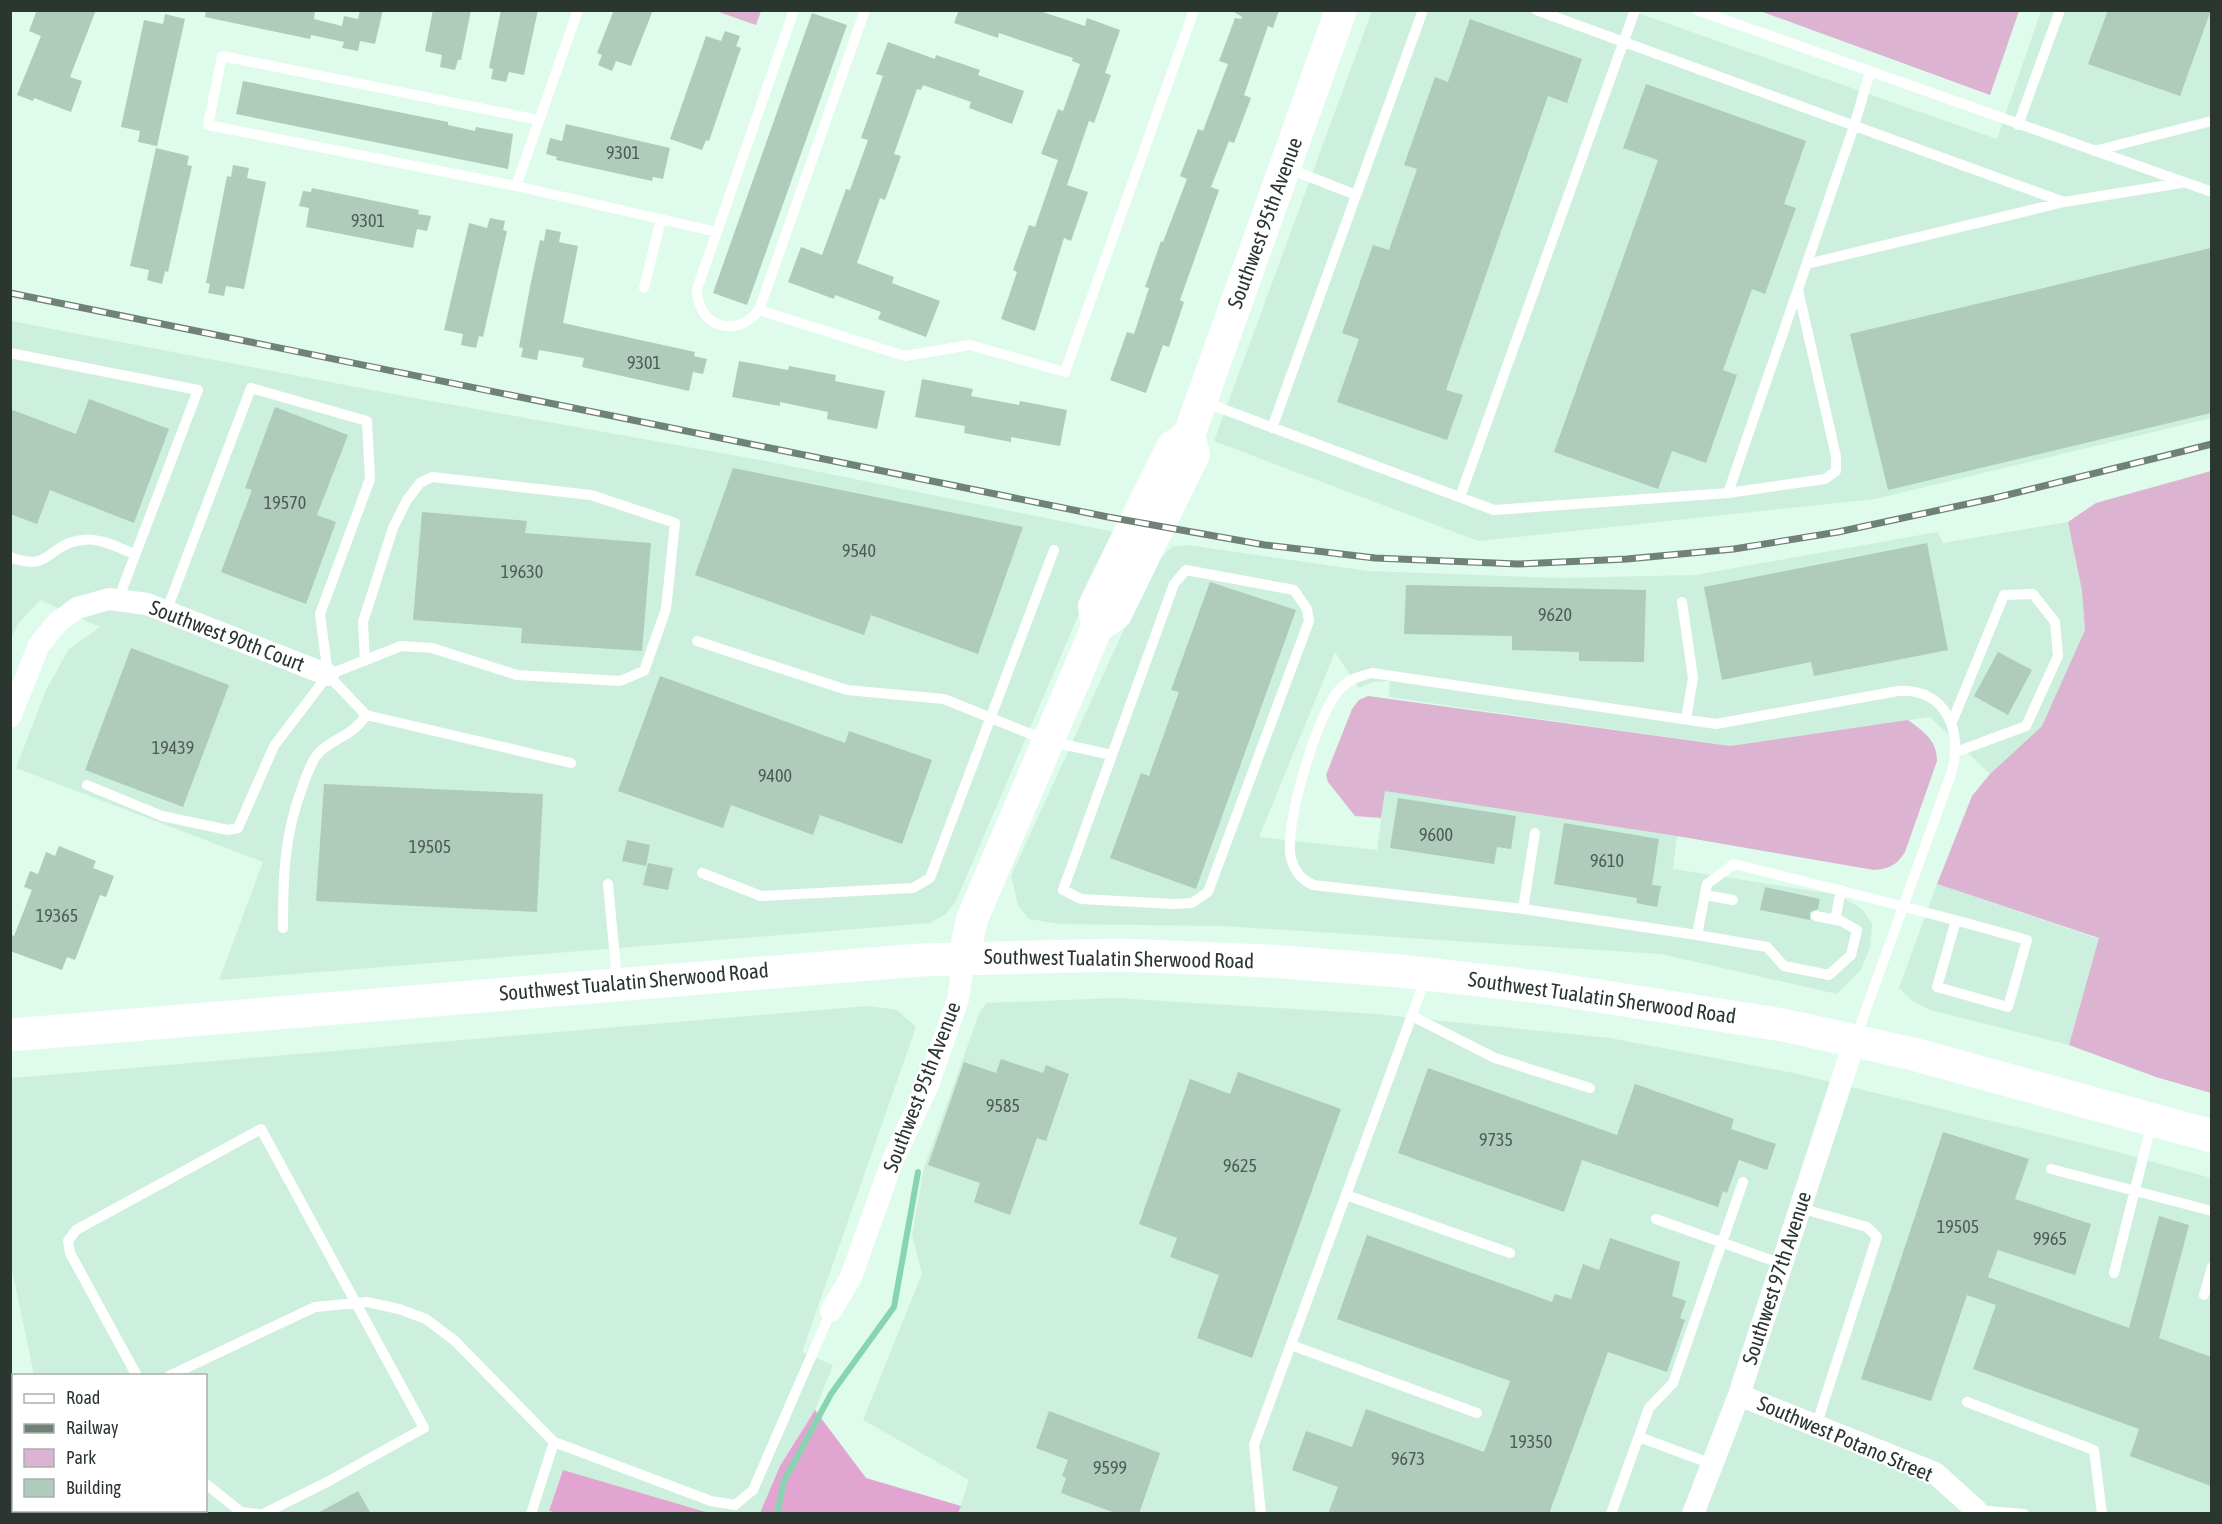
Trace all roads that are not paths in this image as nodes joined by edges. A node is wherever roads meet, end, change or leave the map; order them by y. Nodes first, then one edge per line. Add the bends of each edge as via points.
1 (578, 10) edge
2 (794, 10) edge
3 (865, 10) edge
4 (1194, 10) edge
5 (1341, 10) edge
6 (1423, 10) edge
7 (1536, 10) edge
8 (1635, 10) edge
9 (1697, 10) edge
10 (2060, 10) edge
11 (1624, 42) junction
12 (1870, 72) junction
13 (539, 120) junction
14 (2211, 121) edge
15 (2018, 125) junction
16 (1854, 126) junction
17 (2094, 151) junction
18 (1285, 167) junction
19 (2182, 183) junction
20 (516, 186) junction
21 (2211, 192) edge
22 (1356, 195) junction
23 (2064, 202) junction
24 (661, 219) junction
25 (717, 232) junction
26 (1807, 264) junction
27 (644, 288) dead end
28 (1798, 289) junction
29 (759, 310) junction
30 (10, 353) edge
31 (1201, 401) junction
32 (1272, 428) junction
33 (1728, 494) junction
34 (1460, 497) junction
35 (1054, 550) dead end
36 (135, 554) junction
37 (10, 557) edge
38 (118, 600) junction
39 (1682, 602) dead end
40 (166, 612) junction
41 (697, 641) dead end
42 (364, 661) junction
43 (328, 675) junction
44 (366, 715) junction
45 (10, 717) edge
46 (990, 718) junction
47 (1686, 719) junction
48 (1952, 722) junction
49 (1048, 741) junction
50 (1956, 752) junction
51 (1112, 755) junction
52 (571, 763) dead end
53 (87, 785) dead end
54 (1535, 833) dead end
55 (702, 873) dead end
56 (608, 884) dead end
57 (1841, 890) junction
58 (1705, 895) junction
59 (1733, 900) dead end
60 (1904, 905) junction
61 (1523, 909) junction
62 (1816, 916) dead end
63 (1835, 920) junction
64 (1956, 920) junction
65 (283, 928) dead end
66 (1697, 935) junction
67 (964, 958) junction
68 (1427, 974) junction
69 (617, 983) junction
70 (1412, 1016) junction
71 (10, 1035) edge
72 (1855, 1040) junction
73 (1590, 1089) dead end
74 (2152, 1121) junction
75 (2211, 1136) edge
76 (2051, 1169) dead end
77 (1743, 1182) dead end
78 (2135, 1191) junction
79 (1346, 1195) junction
80 (1800, 1208) junction
81 (2211, 1211) edge
82 (1656, 1219) dead end
83 (1722, 1243) junction
84 (1510, 1253) dead end
85 (1782, 1264) junction
86 (2211, 1267) edge
87 (2114, 1273) dead end
88 (2204, 1295) dead end
89 (357, 1303) junction
90 (831, 1311) joint
91 (1291, 1346) junction
92 (136, 1374) edge
93 (172, 1374) edge
94 (1739, 1395) junction
95 (1967, 1402) dead end
96 (1477, 1413) dead end
97 (1816, 1426) junction
98 (1639, 1437) junction
99 (554, 1442) junction
100 (1712, 1464) junction
101 (207, 1485) edge
102 (1976, 1512) edge
103 (258, 1514) edge
104 (262, 1514) edge
105 (531, 1514) edge
106 (1261, 1514) edge
107 (1611, 1514) edge
108 (1693, 1514) edge
109 (2024, 1514) edge
110 (2102, 1514) edge

1 - 13 lane
2 - 25 lane
3 - 29 lane
4 - 29 lane via 1065,372 970,345 905,356
5 - 18 street, Southwest 95th Avenue
6 - 22 lane
7 - 11 lane
8 - 11 lane
9 - 12 lane
10 - 15 lane
11 - 16 lane
11 - 34 lane
12 - 15 lane
12 - 16 lane
13 - 20 lane
13 - 20 lane via 222,56 208,125
14 - 17 lane
15 - 17 lane
16 - 23 lane
16 - 26 lane
17 - 19 lane
18 - 22 lane
18 - 31 street, Southwest 95th Avenue
19 - 21 lane
19 - 23 lane
20 - 24 lane
22 - 32 lane
23 - 26 lane
24 - 25 lane
24 - 27 lane
25 - 29 lane via 697,289 697,303 707,317 721,326 737,326
26 - 28 lane
28 - 33 lane
28 - 33 lane via 1836,456 1836,471 1824,479
30 - 36 lane via 198,390
31 - 32 lane
31 - 49 street, Southwest 95th Avenue via 1189,435 1194,454 1116,614 1097,627
32 - 34 lane
33 - 34 lane via 1494,510
35 - 46 lane
36 - 37 lane via 84,539 61,545 36,563
36 - 38 lane
38 - 40 street, Southwest 90th Court via 147,604
38 - 45 street, Southwest 90th Court via 77,608 57,623 39,645
39 - 47 lane via 1693,678
40 - 43 street, Southwest 90th Court
40 - 43 lane via 251,388 367,421 370,479 320,614
41 - 46 lane via 847,690 944,699
42 - 42 lane via 401,646 432,648 517,675 620,681 644,671 666,609 675,523 591,495 432,477 420,483 393,528 363,622
42 - 43 lane
43 - 44 lane
43 - 53 lane via 274,746 238,828 228,830 162,816
44 - 52 lane
44 - 65 lane via 358,728 318,754 307,774 290,819 284,862
46 - 49 lane
46 - 55 lane via 930,878 913,888 761,896
47 - 48 lane via 1716,724 1912,690 1930,697
47 - 61 lane via 1385,674 1360,676 1338,690 1326,708 1296,804 1291,858 1300,879 1313,885
48 - 50 lane
48 - 50 lane via 2004,595 2033,594 2055,621 2058,656 2025,726
49 - 51 lane
49 - 67 street, Southwest 95th Avenue via 972,919
50 - 60 lane
51 - 51 lane via 1178,576 1186,570 1294,590 1302,598 1309,621 1208,892 1200,899 1174,904 1081,899 1063,890
54 - 61 lane
56 - 69 lane
57 - 58 lane via 1734,864 1707,884
57 - 60 lane
57 - 63 lane
58 - 59 lane
58 - 66 lane
60 - 64 lane
60 - 72 lane
61 - 66 lane
62 - 63 lane
63 - 66 lane via 1857,930 1851,955 1829,975 1784,966 1767,947
64 - 64 lane via 2027,940 2008,1007 1937,987
67 - 68 highway, Southwest Tualatin Sherwood Road via 1175,957
67 - 69 highway, Southwest Tualatin Sherwood Road
67 - 90 street, Southwest 95th Avenue via 958,999 928,1085 892,1162 851,1277
68 - 70 lane
68 - 72 highway, Southwest Tualatin Sherwood Road via 1626,1000
69 - 71 highway, Southwest Tualatin Sherwood Road
70 - 73 lane via 1495,1058
70 - 79 lane
72 - 74 highway, Southwest Tualatin Sherwood Road
72 - 80 street, Southwest 97th Avenue
74 - 75 highway, Southwest Tualatin Sherwood Road
74 - 78 lane
76 - 78 lane
77 - 83 lane
78 - 81 lane
78 - 87 lane
79 - 84 lane
79 - 91 lane
80 - 85 street, Southwest 97th Avenue
80 - 97 lane via 1867,1227 1877,1237
82 - 83 lane
83 - 85 lane
83 - 98 lane via 1673,1383 1649,1408
85 - 94 street, Southwest 97th Avenue
86 - 88 lane
89 - 92 lane via 261,1129 76,1230 68,1241 70,1253
89 - 93 lane via 315,1307
89 - 99 lane via 399,1309 426,1319 455,1341
89 - 104 lane via 424,1428
90 - 99 lane via 753,1490 735,1505 711,1501
91 - 96 lane
91 - 106 lane via 1254,1445
94 - 97 street, Southwest Potano Street
94 - 100 street, Southwest 97th Avenue
95 - 110 lane via 2094,1450
97 - 102 street, Southwest Potano Street via 1935,1473
98 - 100 lane
98 - 107 lane
99 - 105 lane
100 - 108 street, Southwest 97th Avenue
101 - 103 lane via 241,1512
102 - 109 lane

